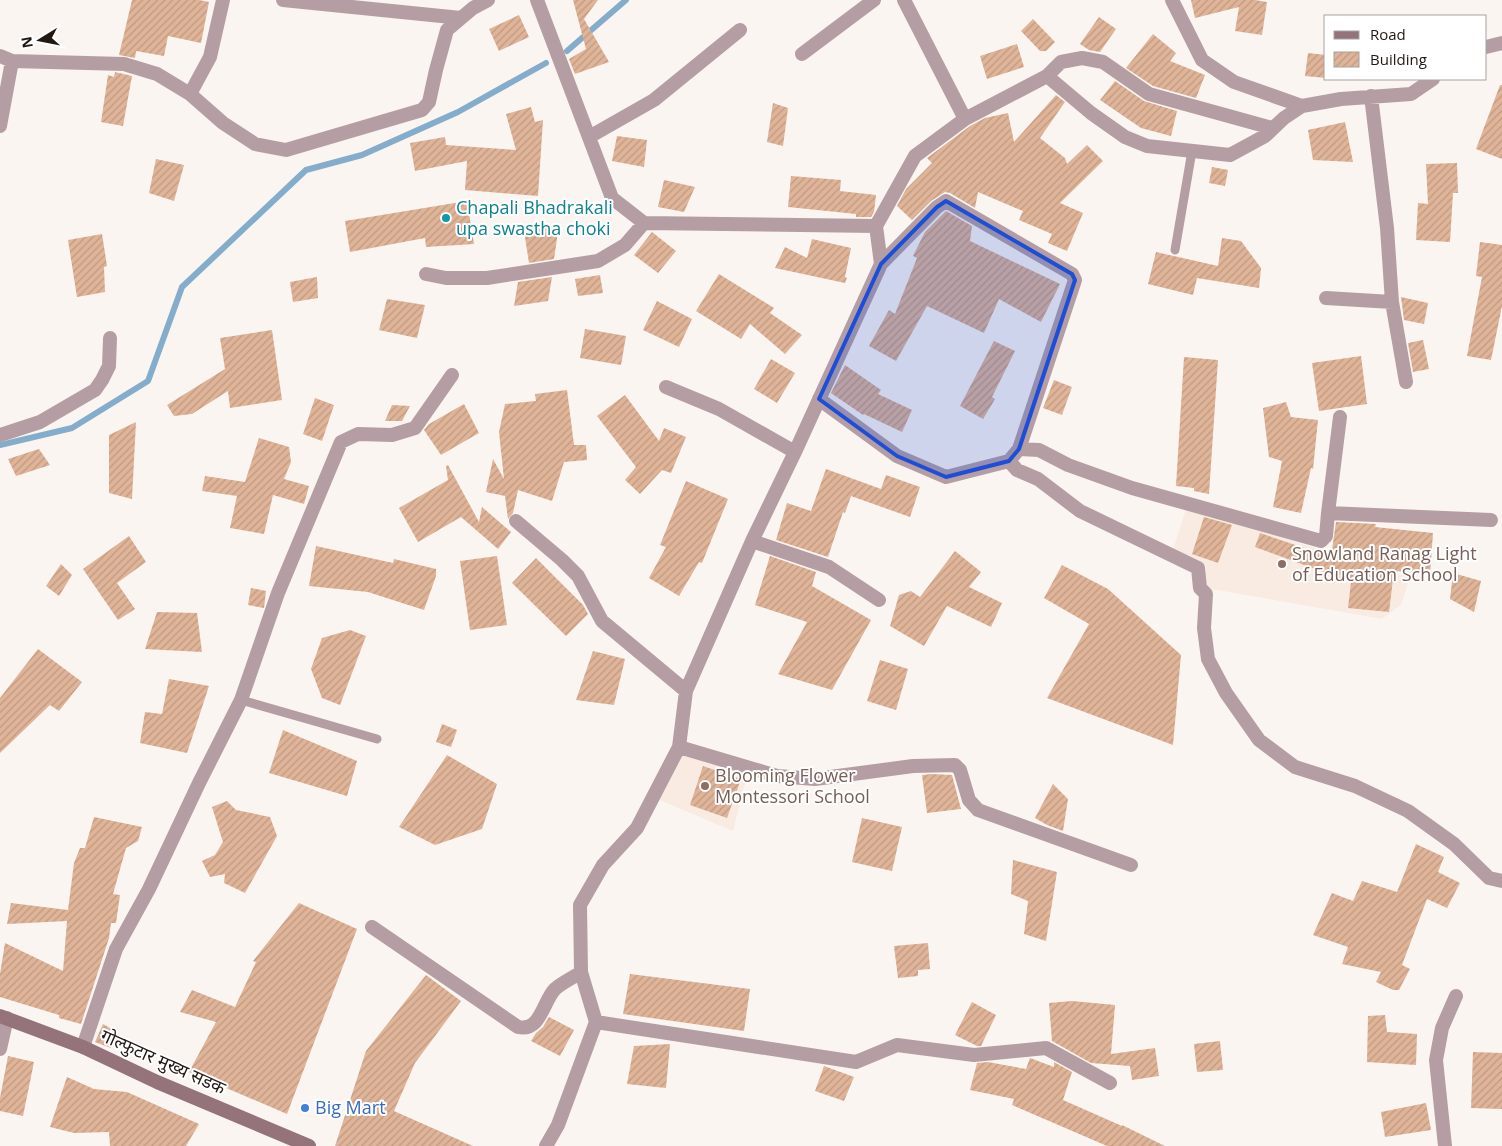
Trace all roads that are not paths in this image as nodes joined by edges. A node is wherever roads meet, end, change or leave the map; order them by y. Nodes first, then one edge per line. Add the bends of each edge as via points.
1 (223, 0) edge
2 (283, 0) edge
3 (488, 0) edge
4 (537, 0) edge
5 (874, 0) edge
6 (904, 0) edge
7 (1172, 0) edge
8 (461, 18) junction
9 (740, 30) dead end
10 (1502, 43) edge
11 (1487, 47) edge
12 (802, 54) dead end
13 (6, 59) edge
14 (1047, 76) junction
15 (1432, 80) edge
16 (190, 94) junction
17 (1371, 96) junction
18 (1302, 106) junction
19 (965, 119) junction
20 (0, 126) edge
21 (1272, 128) junction
22 (589, 137) junction
23 (1192, 151) junction
24 (644, 223) junction
25 (876, 226) junction
26 (1175, 250) dead end
27 (881, 264) junction
28 (426, 274) dead end
29 (1326, 298) dead end
30 (1392, 302) junction
31 (110, 338) dead end
32 (452, 375) dead end
33 (1406, 382) dead end
34 (666, 387) dead end
35 (819, 399) junction
36 (1340, 417) dead end
37 (0, 435) edge
38 (1019, 449) junction
39 (795, 452) junction
40 (1009, 461) junction
41 (1328, 513) junction
42 (1491, 520) dead end
43 (516, 521) dead end
44 (752, 540) junction
45 (879, 600) dead end
46 (686, 691) junction
47 (241, 700) junction
48 (377, 739) dead end
49 (679, 747) junction
50 (1131, 865) dead end
51 (1502, 880) edge
52 (372, 926) dead end
53 (581, 972) junction
54 (1456, 996) dead end
55 (4, 1017) edge
56 (596, 1022) junction
57 (83, 1047) junction
58 (0, 1049) edge
59 (1110, 1083) dead end
60 (309, 1146) edge
61 (546, 1146) edge
62 (1445, 1146) edge

1 - 16 street via 210,57
2 - 8 street
3 - 8 street
4 - 22 street
5 - 12 street
6 - 19 street
7 - 18 street via 1202,60 1234,82
8 - 16 street via 447,30 429,102 422,110 286,150 255,144 223,123
9 - 22 street via 654,100
10 - 11 street
13 - 16 street via 124,64 157,74
13 - 20 street
14 - 19 street
14 - 21 street via 1061,62 1082,58 1103,62 1149,94
14 - 23 street via 1125,137 1147,146
15 - 17 street via 1411,94
17 - 18 street
17 - 30 street via 1387,228
18 - 21 street
19 - 25 street via 915,156
21 - 23 street via 1265,136 1230,155
22 - 24 street via 612,198
23 - 26 lane
24 - 25 street
24 - 28 street via 625,245 598,261 487,278 446,278
25 - 27 street
27 - 35 street
27 - 38 street via 946,201 1072,274 1075,280
29 - 30 street
30 - 33 street
31 - 37 street via 109,366 96,390 40,422
32 - 47 street via 415,428 392,435 358,434 341,442 278,593
34 - 39 street via 719,409
35 - 39 street
35 - 40 street via 897,456 946,477
36 - 41 street
38 - 40 street
38 - 41 street via 1039,450 1068,465 1132,488 1321,541 1326,536
39 - 44 street
40 - 51 street via 1017,470 1038,479 1080,511 1198,568 1200,588 1206,594 1204,628 1208,659 1226,693 1259,740 1295,767 1355,786 1408,811 1454,844 1489,878
41 - 42 street
43 - 46 street via 578,576 602,621
44 - 45 street via 829,567
44 - 46 street
46 - 49 street
47 - 48 lane
47 - 57 street via 149,889 116,949
49 - 50 street via 777,776 815,779 912,766 955,765 960,770 969,800 978,810
49 - 53 street via 637,828 603,865 580,905
52 - 53 street via 518,1027 531,1026 554,990
53 - 56 street
54 - 62 street via 1442,1028 1436,1060
55 - 57 main road, गोल्फुटार मुख्य सडक
55 - 58 street
56 - 59 street via 856,1062 898,1045 974,1056 1046,1048
56 - 61 street via 558,1125
57 - 60 main road, गोल्फुटार मुख्य सडक

